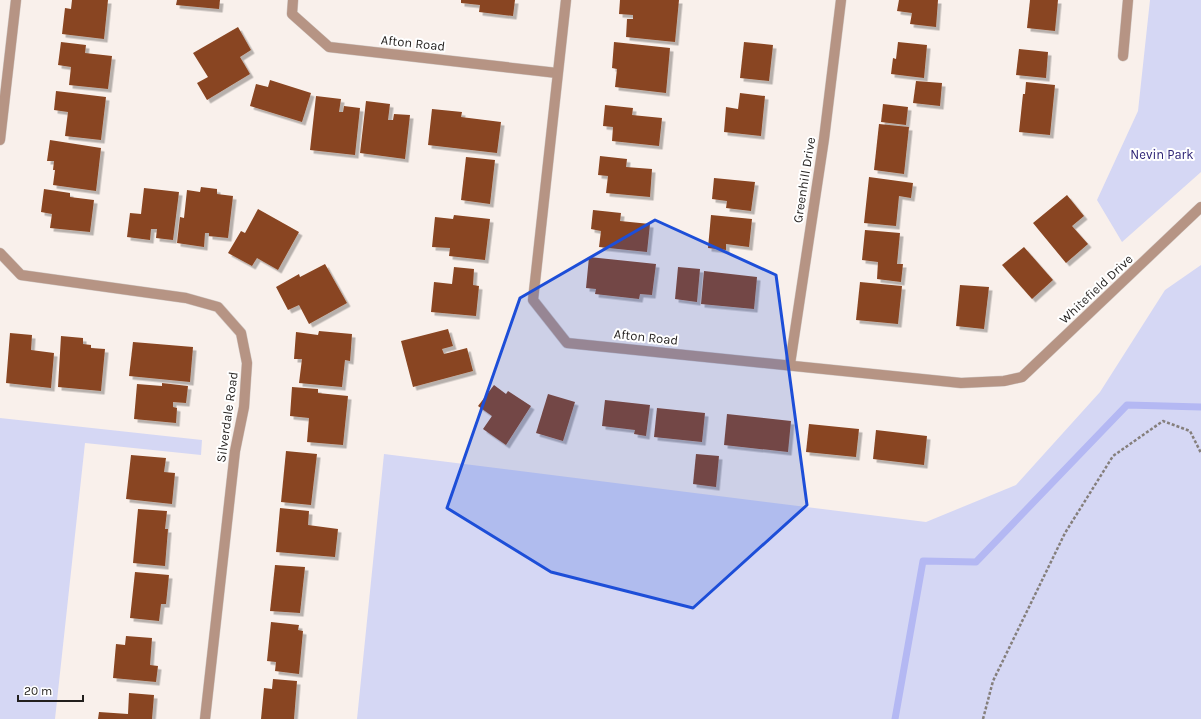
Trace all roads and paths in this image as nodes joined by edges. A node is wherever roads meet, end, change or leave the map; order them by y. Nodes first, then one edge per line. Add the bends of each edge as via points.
1 (16, 0) edge
2 (293, 0) edge
3 (566, 0) edge
4 (841, 0) edge
5 (1128, 0) edge
6 (1123, 56) dead end
7 (557, 73) junction
8 (0, 140) edge
9 (1201, 207) edge
10 (0, 253) edge
11 (790, 364) junction
12 (1004, 381) joint
13 (1201, 453) edge
14 (205, 719) edge
15 (983, 719) edge

1 - 8 street
2 - 7 street, Afton Road via 292,14 330,47
3 - 7 street, Afton Road
4 - 11 street, Greenhill Drive via 825,132
5 - 6 street
7 - 11 street, Afton Road via 532,300 567,343
9 - 12 street, Whitefield Drive via 1022,377
10 - 14 street, Silverdale Road via 22,275 186,298 218,307 241,333 247,363 244,407 235,451
11 - 12 street, Afton Road via 961,383
13 - 15 path via 1190,431 1163,421 1113,456 1065,533 993,681

